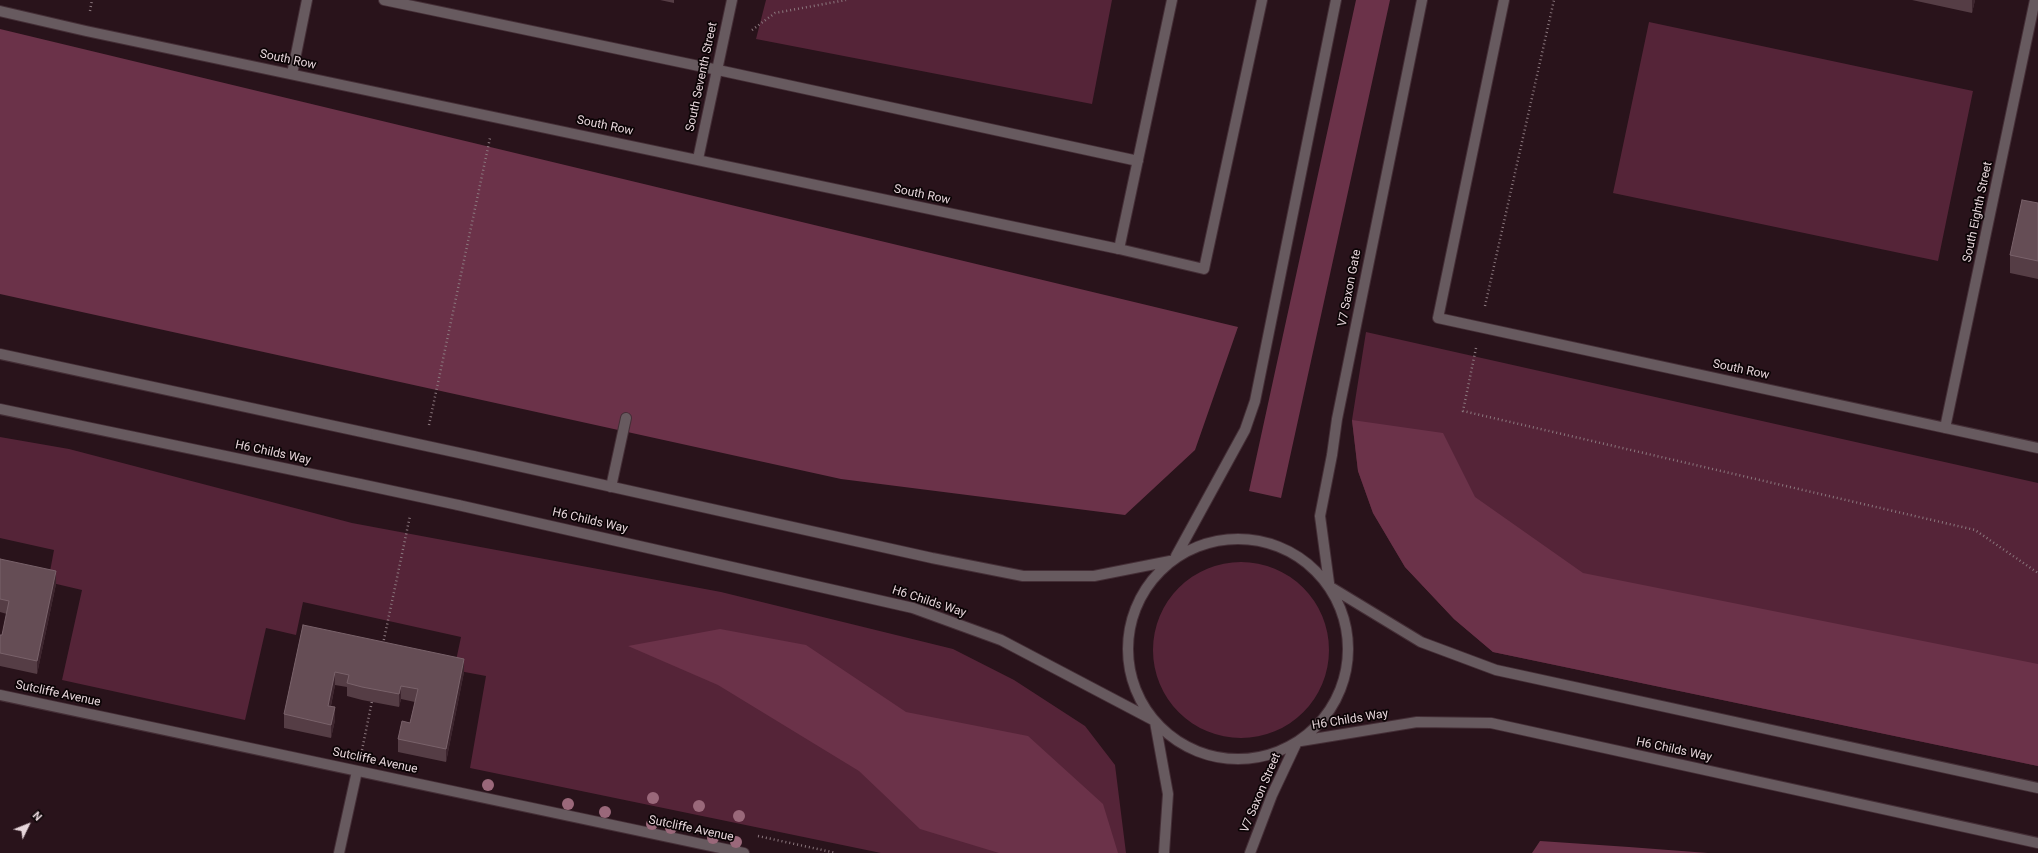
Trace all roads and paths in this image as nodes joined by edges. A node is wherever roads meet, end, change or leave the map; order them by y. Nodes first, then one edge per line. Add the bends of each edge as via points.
1 (307, 0) edge
2 (384, 0) edge
3 (732, 0) edge
4 (846, 0) edge
5 (1172, 0) edge
6 (1262, 0) edge
7 (1336, 0) edge
8 (1422, 0) edge
9 (1504, 0) edge
10 (2036, 0) edge
11 (0, 11) edge
12 (752, 30) dead end
13 (718, 70) junction
14 (292, 74) junction
15 (495, 116) junction
16 (698, 159) junction
17 (1138, 161) junction
18 (1119, 249) junction
19 (0, 354) edge
20 (0, 408) edge
21 (626, 418) dead end
22 (1945, 428) junction
23 (428, 432) dead end
24 (2038, 448) edge
25 (611, 487) junction
26 (412, 510) dead end
27 (1173, 558) junction
28 (1331, 586) junction
29 (383, 647) edge
30 (0, 695) edge
31 (372, 701) edge
32 (1154, 721) junction
33 (1298, 743) junction
34 (357, 771) junction
35 (2038, 788) edge
36 (2038, 843) edge
37 (339, 853) edge
38 (744, 853) edge
39 (1164, 853) edge
40 (1250, 853) edge

1 - 14 street
2 - 13 street
3 - 13 street, South Seventh Street
4 - 12 path via 775,13
5 - 17 street
6 - 18 street, South Row via 1204,269
7 - 27 street via 1255,401 1245,430
8 - 28 street, V7 Saxon Gate via 1337,419 1320,516
9 - 22 street, South Row via 1438,318
10 - 22 street, South Eighth Street
11 - 14 street, South Row
13 - 16 street, South Seventh Street
13 - 17 street
14 - 15 street, South Row
15 - 16 street, South Row
15 - 23 path
16 - 18 street, South Row
17 - 18 street
19 - 25 street, bridge
20 - 32 street, H6 Childs Way, bridge via 458,505 913,608 1001,640
21 - 25 street
22 - 24 street, South Row
25 - 27 street via 1023,576 1094,576
26 - 29 path
27 - 28 street via 1216,539 1258,539 1298,554
27 - 32 street via 1146,587 1131,619 1127,655 1133,683
28 - 33 street via 1348,628 1348,671 1331,711
28 - 35 street via 1421,642 1496,670
30 - 34 street, Sutcliffe Avenue
31 - 34 path
32 - 33 street via 1185,746 1221,759 1260,758
32 - 39 street via 1168,794
33 - 36 street, H6 Childs Way via 1417,722 1491,723
33 - 40 street, V7 Saxon Street via 1272,795
34 - 37 street
34 - 38 street, Sutcliffe Avenue

